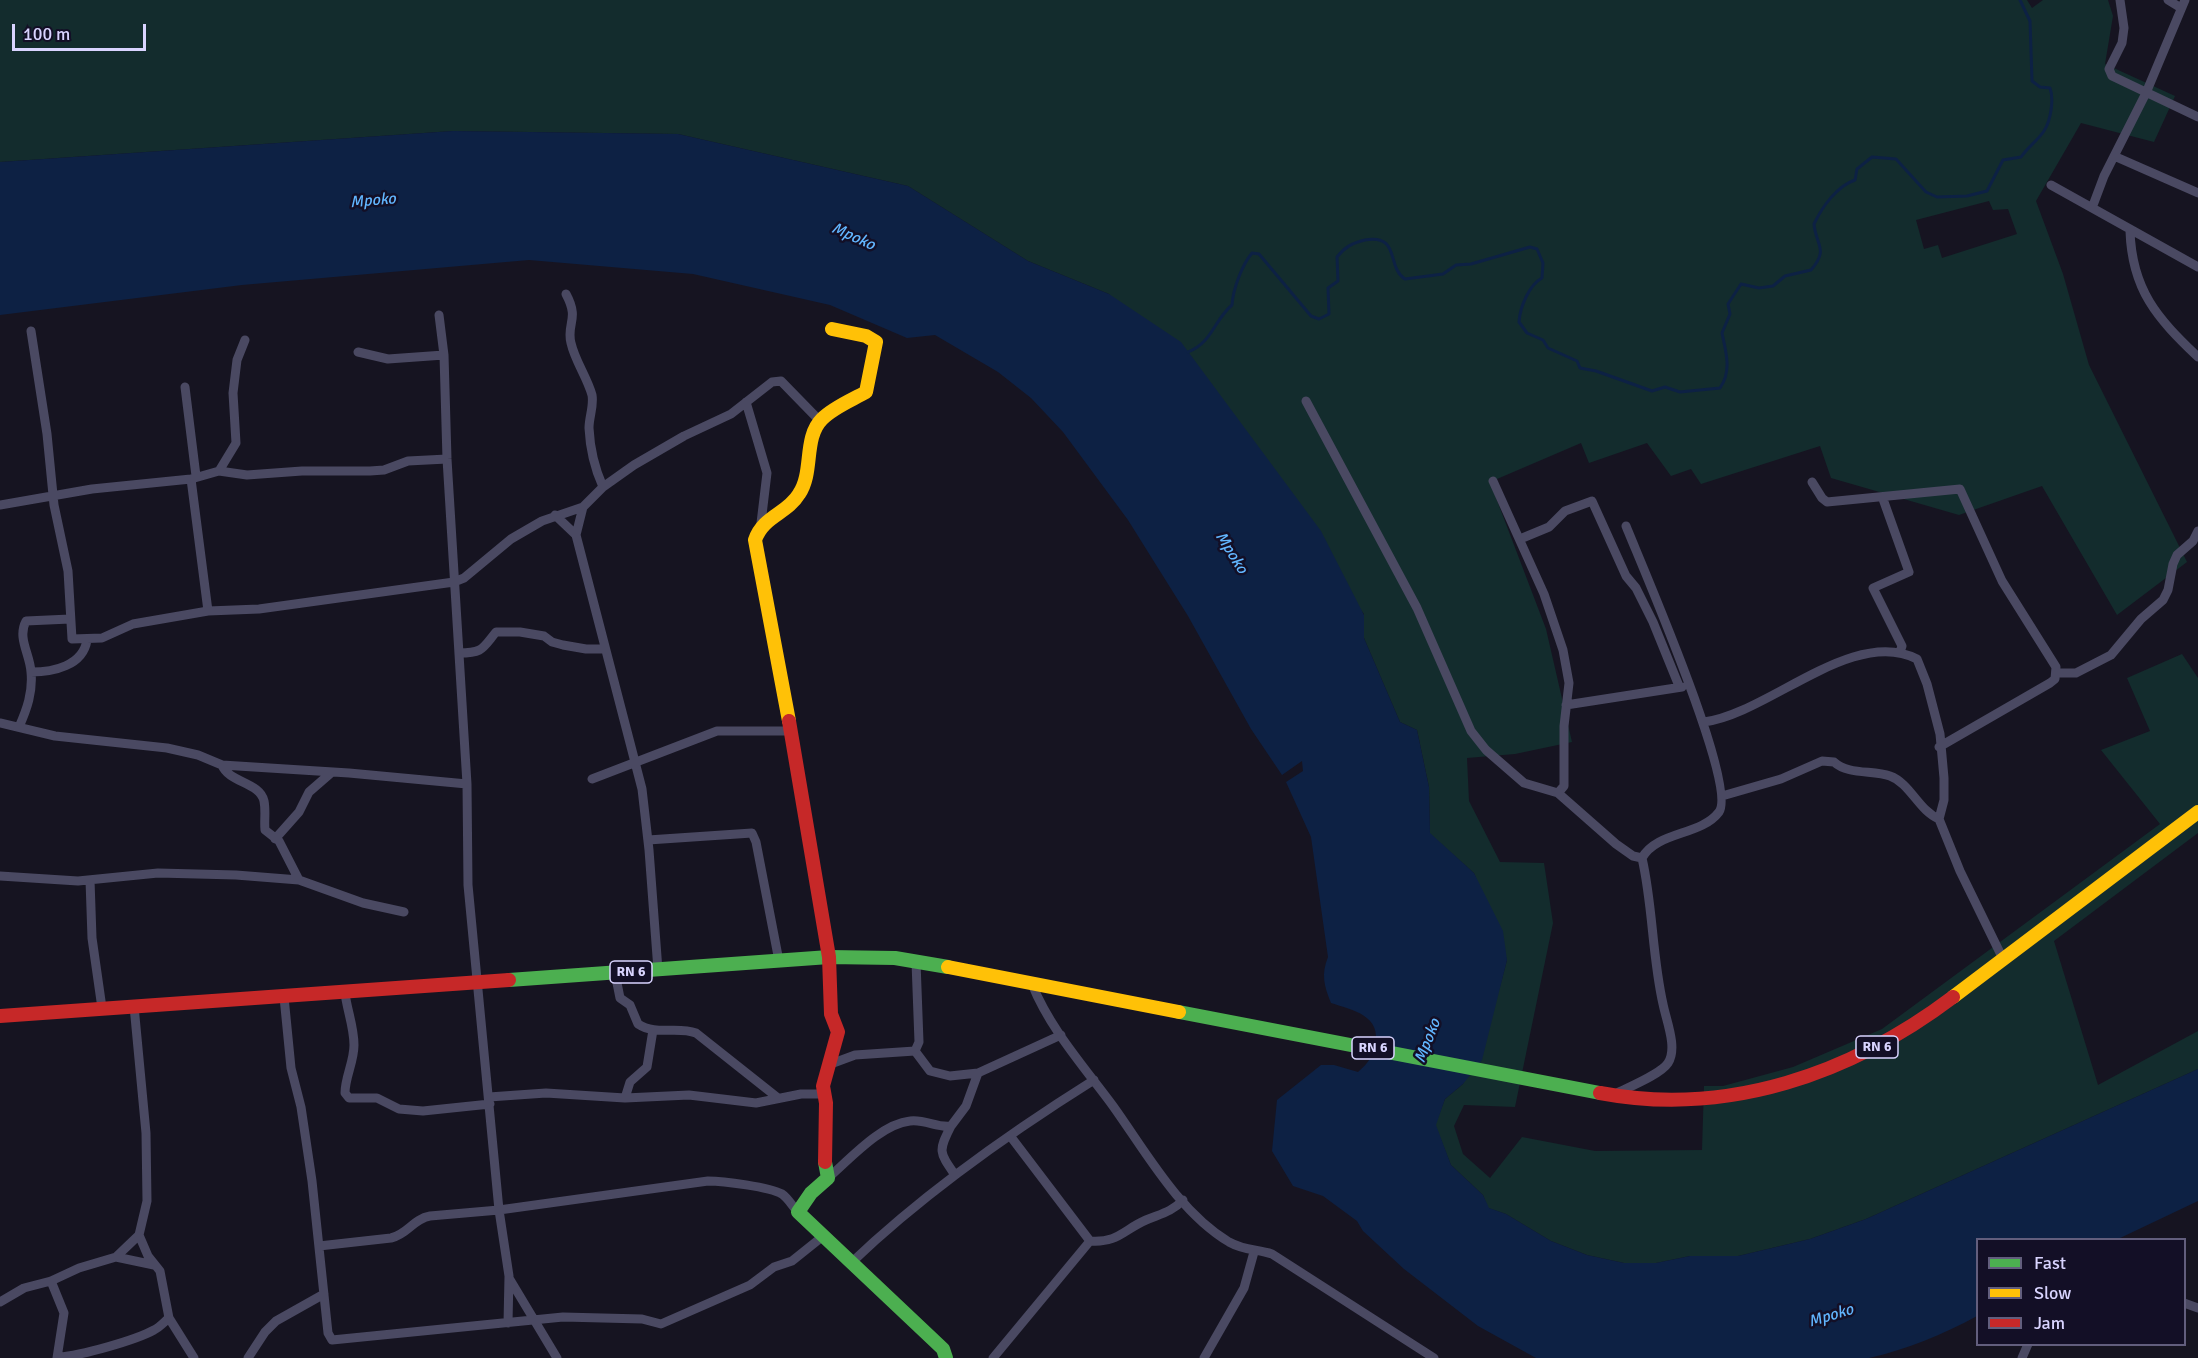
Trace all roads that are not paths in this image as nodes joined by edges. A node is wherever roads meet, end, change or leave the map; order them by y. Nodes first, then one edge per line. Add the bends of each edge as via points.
1 (2120, 0) edge
2 (2168, 0) edge
3 (2183, 4) edge
4 (2146, 93) junction
5 (2198, 117) edge
6 (2114, 156) junction
7 (2051, 185) dead end
8 (2198, 193) edge
9 (2092, 208) junction
10 (2130, 231) junction
11 (2198, 267) edge
12 (566, 294) dead end
13 (439, 315) dead end
14 (832, 329) dead end
15 (31, 331) dead end
16 (245, 340) dead end
17 (358, 352) dead end
18 (444, 355) junction
19 (2198, 357) edge
20 (185, 387) dead end
21 (1306, 401) dead end
22 (746, 402) junction
23 (820, 422) junction
24 (447, 459) junction
25 (219, 471) junction
26 (194, 477) junction
27 (1494, 481) dead end
28 (1812, 482) dead end
29 (603, 487) junction
30 (53, 496) junction
31 (1882, 499) junction
32 (0, 505) edge
33 (583, 507) junction
34 (555, 515) junction
35 (761, 523) junction
36 (1626, 526) dead end
37 (2198, 531) edge
38 (576, 535) junction
39 (1520, 539) junction
40 (2195, 545) edge
41 (454, 582) junction
42 (208, 611) junction
43 (70, 619) junction
44 (87, 640) junction
45 (605, 649) junction
46 (1900, 652) junction
47 (459, 653) junction
48 (31, 672) junction
49 (2056, 673) junction
50 (1679, 686) junction
51 (1690, 691) junction
52 (1566, 705) junction
53 (1704, 722) junction
54 (0, 723) edge
55 (19, 728) junction
56 (791, 731) junction
57 (1939, 747) junction
58 (636, 761) junction
59 (222, 765) junction
60 (332, 772) junction
61 (592, 779) dead end
62 (467, 784) junction
63 (1558, 793) junction
64 (1722, 796) junction
65 (2198, 812) edge
66 (1939, 819) junction
67 (275, 839) junction
68 (648, 840) junction
69 (1642, 858) junction
70 (0, 876) edge
71 (90, 880) junction
72 (299, 880) junction
73 (404, 912) dead end
74 (829, 957) junction
75 (2002, 959) junction
76 (779, 961) junction
77 (916, 962) junction
78 (658, 970) junction
79 (615, 973) junction
80 (478, 983) junction
81 (1032, 984) junction
82 (345, 993) junction
83 (284, 997) junction
84 (134, 1006) junction
85 (102, 1008) junction
86 (0, 1016) edge
87 (653, 1030) junction
88 (1061, 1035) junction
89 (915, 1052) junction
90 (827, 1066) junction
91 (978, 1072) junction
92 (1094, 1080) junction
93 (824, 1094) junction
94 (1612, 1095) junction
95 (625, 1098) junction
96 (778, 1098) junction
97 (489, 1100) junction
98 (951, 1126) junction
99 (1011, 1137) junction
100 (956, 1176) junction
101 (828, 1178) junction
102 (1183, 1200) junction
103 (499, 1210) junction
104 (798, 1212) junction
105 (139, 1235) junction
106 (822, 1238) junction
107 (1090, 1240) junction
108 (319, 1246) junction
109 (1254, 1252) junction
110 (117, 1257) junction
111 (851, 1263) junction
112 (154, 1265) junction
113 (508, 1276) junction
114 (51, 1281) junction
115 (324, 1294) junction
116 (0, 1302) edge
117 (169, 1318) junction
118 (532, 1319) junction
119 (508, 1323) junction
120 (58, 1358) edge
121 (194, 1358) edge
122 (248, 1358) edge
123 (557, 1358) edge
124 (946, 1358) edge
125 (993, 1358) edge
126 (1204, 1358) edge
127 (1434, 1358) edge

1 - 4 street via 2122,43 2109,69 2112,76
2 - 3 street
3 - 4 street
4 - 5 street
4 - 6 street
6 - 8 street
6 - 9 street
7 - 9 street
9 - 10 street
10 - 11 street
10 - 19 street via 2143,292 2165,325
12 - 29 street via 573,313 571,344 592,398 592,458
13 - 18 street
14 - 23 main road via 868,335 876,342 876,350 866,392
15 - 30 street
16 - 25 street via 237,360 233,393 236,443
17 - 18 street via 388,359
18 - 24 street
20 - 26 street
21 - 63 street via 1417,608 1470,731 1524,783
22 - 23 street via 772,382 781,381
22 - 29 street via 731,414 634,465
22 - 35 street via 767,473
23 - 35 main road via 800,494
24 - 25 street via 408,461 370,471 247,475
24 - 41 street
25 - 26 street
26 - 30 street
26 - 42 street
27 - 39 street
28 - 31 street via 1827,502
29 - 33 street
30 - 32 street
30 - 43 street via 68,571
31 - 46 street via 1909,572 1873,588 1902,646
31 - 49 street via 1960,489 2002,581 2053,661
33 - 34 street
33 - 38 street
34 - 38 street
34 - 41 street via 512,539
35 - 56 main road via 755,540 759,573
36 - 51 street
37 - 40 street
38 - 45 street
39 - 50 street via 1549,527 1565,511 1592,501 1626,576 1653,622
39 - 52 street via 1561,642 1569,683
40 - 49 street via 2177,555 2163,600 2111,655 2076,674
41 - 42 street via 259,609
41 - 47 street
42 - 44 street via 133,624 102,638
43 - 44 street via 72,639
43 - 48 street via 26,621 22,639
44 - 48 street via 86,648 60,670
45 - 47 street via 563,645 544,636 507,630 496,632 478,652
45 - 58 street
46 - 53 street via 1859,656 1738,712
46 - 57 street via 1921,666 1936,718
47 - 62 street
48 - 55 street via 29,700
49 - 57 street via 2050,683
50 - 51 street
50 - 52 street
51 - 53 street
52 - 63 street via 1564,786
53 - 64 street
54 - 55 street
55 - 59 street via 55,736 150,745 198,755
56 - 58 street via 717,731
56 - 74 main road
57 - 66 street via 1944,778
58 - 61 street
58 - 68 street
59 - 60 street
59 - 67 street via 227,774 264,799 265,830
60 - 62 street
60 - 67 street via 309,792 299,812
62 - 80 street via 468,885
63 - 69 street via 1616,844
64 - 66 street via 1780,779 1822,761 1834,762 1840,768 1892,777 1930,815
64 - 69 street via 1720,810 1712,819 1653,846
65 - 75 main road, RN 6
66 - 75 street
67 - 72 street
68 - 76 street via 752,834
68 - 78 street
69 - 94 street via 1661,997 1672,1047 1665,1067
70 - 71 street
71 - 72 street via 139,873
71 - 85 street via 92,938
72 - 73 street via 323,891
74 - 76 main road, RN 6
74 - 77 main road, RN 6
74 - 90 main road via 831,1014 838,1032
75 - 94 main road, RN 6 via 1923,1020 1885,1043 1855,1060 1792,1085 1710,1100
76 - 78 main road, RN 6
77 - 81 main road, RN 6
77 - 89 street via 919,1042
78 - 79 main road, RN 6
79 - 80 main road, RN 6
79 - 87 street via 620,998 630,1005 638,1024
80 - 82 main road, RN 6
80 - 97 street
81 - 88 street
81 - 94 main road, RN 6
82 - 83 main road, RN 6
82 - 97 street via 354,1042 345,1087 349,1098 377,1098 399,1109 423,1111
83 - 84 main road, RN 6
83 - 108 street
84 - 85 main road, RN 6
84 - 105 street via 146,1133 147,1201
85 - 86 main road, RN 6
87 - 95 street via 647,1067 630,1082
87 - 96 street via 696,1032
88 - 91 street
88 - 92 street
89 - 90 street via 855,1055
89 - 91 street via 930,1071 950,1076
90 - 93 main road
91 - 98 street via 966,1106
92 - 99 street
92 - 102 street
93 - 96 street
93 - 101 main road via 824,1159
95 - 96 street via 689,1095 756,1103
95 - 97 street via 546,1093
97 - 103 street
98 - 100 street via 940,1148
98 - 101 street via 902,1122 873,1138
99 - 100 street
99 - 107 street
100 - 111 street via 896,1220
101 - 104 main road
102 - 107 street via 1161,1216 1114,1239
102 - 109 street via 1229,1241
103 - 104 street via 708,1181 772,1191 783,1195
103 - 108 street via 419,1218 402,1235 392,1238
103 - 113 street
104 - 106 main road
105 - 110 street
105 - 112 street
106 - 111 main road
106 - 118 street via 750,1285 661,1324 642,1319
107 - 125 street
108 - 115 street
109 - 126 street via 1244,1288
109 - 127 street via 1272,1254
110 - 112 street
110 - 114 street
111 - 124 main road via 943,1349
112 - 117 street via 162,1278
113 - 118 street
113 - 119 street
114 - 116 street via 24,1288
114 - 120 street via 64,1313
115 - 119 street via 332,1340
115 - 122 street via 276,1321
117 - 120 street via 155,1330
117 - 121 street
118 - 119 street
118 - 123 street

